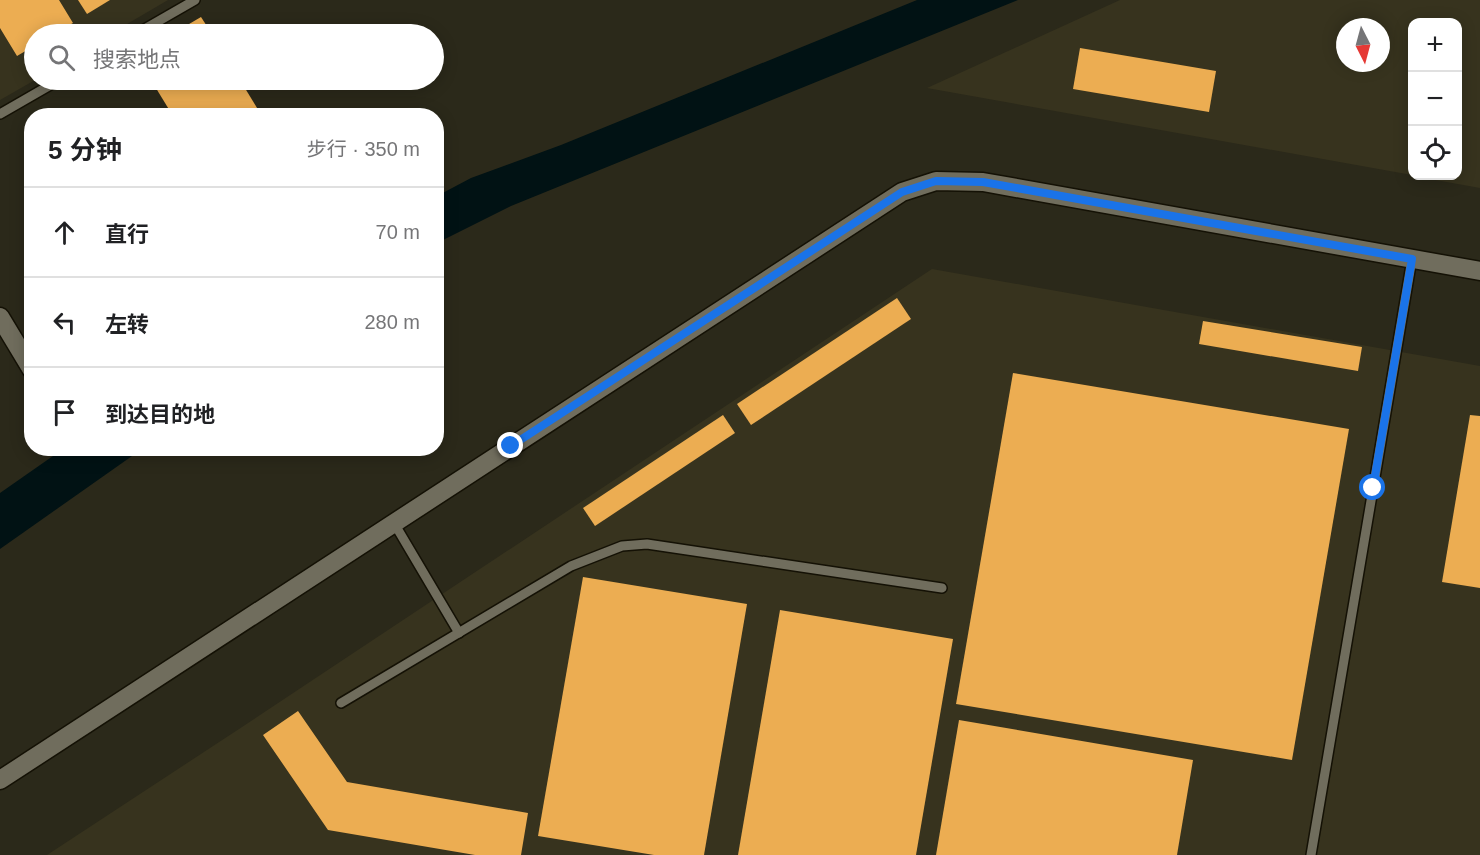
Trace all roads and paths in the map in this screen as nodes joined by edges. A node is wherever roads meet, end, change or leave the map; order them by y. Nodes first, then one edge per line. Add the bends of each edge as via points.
1 (195, 0) edge
2 (153, 24) edge
3 (42, 90) edge
4 (0, 114) edge
5 (1412, 259) junction
6 (1480, 271) edge
7 (0, 317) edge
8 (24, 356) edge
9 (394, 523) junction
10 (942, 588) dead end
11 (459, 633) junction
12 (341, 703) dead end
13 (0, 780) edge
14 (1311, 855) edge

1 - 2 lane
3 - 4 lane
5 - 6 street
5 - 9 street via 983,182 936,181 902,192
5 - 14 lane
7 - 8 street
9 - 11 lane
9 - 13 street
10 - 11 lane via 647,544 622,546 571,567
11 - 12 lane

